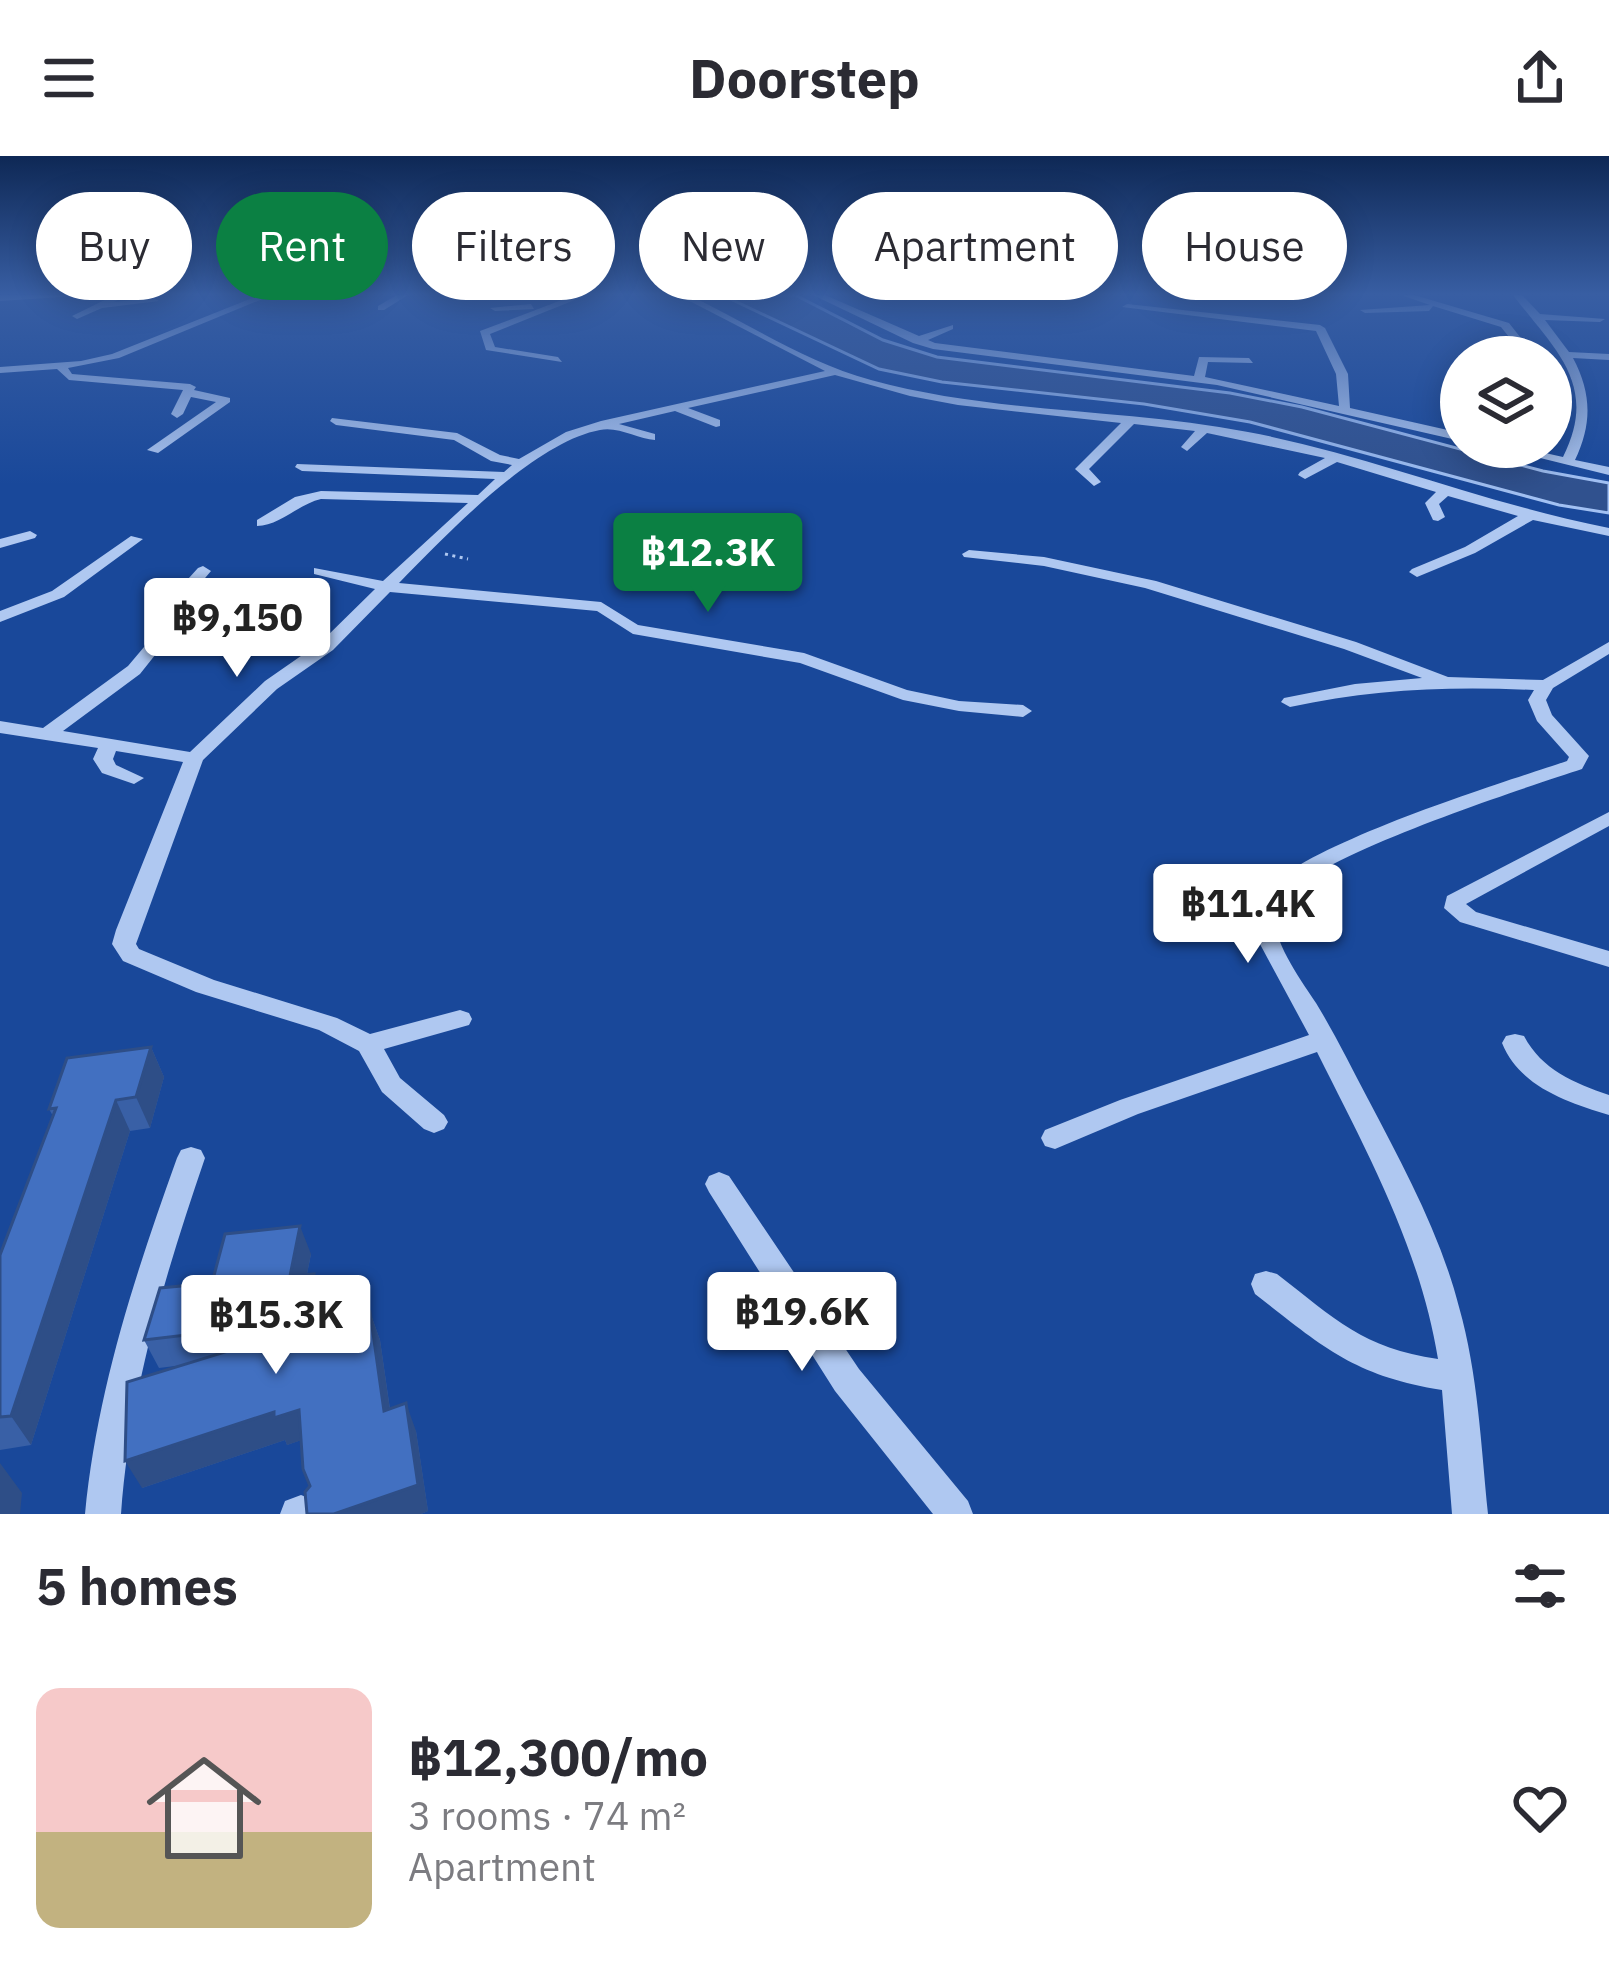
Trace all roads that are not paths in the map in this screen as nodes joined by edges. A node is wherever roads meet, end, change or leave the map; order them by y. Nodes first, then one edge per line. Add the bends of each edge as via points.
1 (547, 358) edge
2 (807, 358) edge
3 (1017, 358) edge
4 (1192, 358) edge
5 (1335, 358) edge
6 (1596, 358) edge
7 (100, 359) joint
8 (558, 360) dead end
9 (1249, 361) dead end
10 (1572, 361) junction
11 (1166, 362) dead end
12 (123, 364) dead end
13 (60, 365) junction
14 (1200, 368) junction
15 (0, 370) edge
16 (1609, 371) edge
17 (834, 372) junction
18 (189, 393) junction
19 (978, 402) junction
20 (676, 407) junction
21 (1345, 407) junction
22 (177, 414) dead end
23 (1133, 418) junction
24 (963, 419) dead end
25 (336, 421) dead end
26 (716, 423) dead end
27 (604, 424) junction
28 (1204, 428) junction
29 (1440, 432) edge
30 (651, 437) dead end
31 (1187, 447) dead end
32 (153, 450) dead end
33 (1572, 456) edge
34 (496, 458) junction
35 (1333, 459) junction
36 (442, 460) dead end
37 (1572, 464) edge
38 (302, 467) dead end
39 (515, 469) junction
40 (1609, 471) edge
41 (1305, 475) dead end
42 (1094, 482) dead end
43 (1446, 491) junction
44 (482, 499) junction
45 (1528, 516) junction
46 (1438, 517) dead end
47 (262, 523) dead end
48 (1609, 532) edge
49 (30, 535) dead end
50 (136, 539) dead end
51 (0, 544) edge
52 (969, 554) dead end
53 (202, 571) dead end
54 (319, 571) dead end
55 (1417, 572) dead end
56 (388, 587) junction
57 (0, 617) edge
58 (1609, 647) edge
59 (1441, 679) junction
60 (1546, 685) junction
61 (1290, 702) dead end
62 (1023, 711) dead end
63 (0, 727) edge
64 (46, 735) junction
65 (109, 745) junction
66 (194, 758) junction
67 (134, 778) dead end
68 (1609, 818) edge
69 (1602, 951) edge
70 (460, 1019) dead end
71 (1324, 1040) junction
72 (1515, 1043) dead end
73 (368, 1044) junction
74 (1609, 1106) edge
75 (434, 1122) dead end
76 (1055, 1138) dead end
77 (191, 1157) dead end
78 (719, 1184) dead end
79 (1266, 1284) dead end
80 (1456, 1377) junction
81 (103, 1514) edge
82 (955, 1514) edge
83 (1470, 1514) edge

1 - 8 street
2 - 17 street
3 - 14 street
4 - 14 street
5 - 21 street
6 - 10 street
7 - 12 street
7 - 13 street
9 - 14 street
10 - 16 street
10 - 33 street via 1589,409 1587,436
11 - 14 street
13 - 15 street
13 - 18 street via 70,377 183,386
14 - 21 street
17 - 19 street
17 - 20 street
18 - 22 street
18 - 32 street via 226,400
19 - 23 street via 1071,418
19 - 24 street via 959,413
20 - 26 street
20 - 27 street
21 - 29 street
23 - 28 street
23 - 42 street via 1082,470
25 - 34 street via 457,437
27 - 30 street
27 - 39 street via 551,444
28 - 31 street
28 - 35 street
34 - 36 street
34 - 39 street
35 - 41 street
35 - 43 street
37 - 40 street
38 - 39 street
39 - 44 street
43 - 45 street
43 - 46 street via 1432,503
44 - 47 street via 321,495
44 - 56 street
45 - 48 street
45 - 55 street
49 - 51 street
50 - 57 street via 58,594
52 - 59 street via 1048,559 1131,577
53 - 64 street via 134,670
54 - 56 street
56 - 62 street via 601,607 633,628 804,658 903,695
56 - 66 street
58 - 60 street
59 - 60 street
59 - 61 street via 1355,686
60 - 71 street via 1537,700 1579,756 1575,765 1314,864 1263,905 1260,925
63 - 64 street
64 - 65 street
65 - 66 street
65 - 67 street via 103,759 110,769
66 - 73 street via 124,944 131,955 205,986
68 - 69 street via 1454,908
70 - 73 street
71 - 76 street
71 - 80 street via 1421,1244 1444,1305
72 - 74 street via 1518,1056 1542,1074
73 - 75 street via 392,1085
77 - 81 street via 142,1298
78 - 82 street via 847,1380
79 - 80 street via 1345,1345 1397,1368
80 - 83 street

